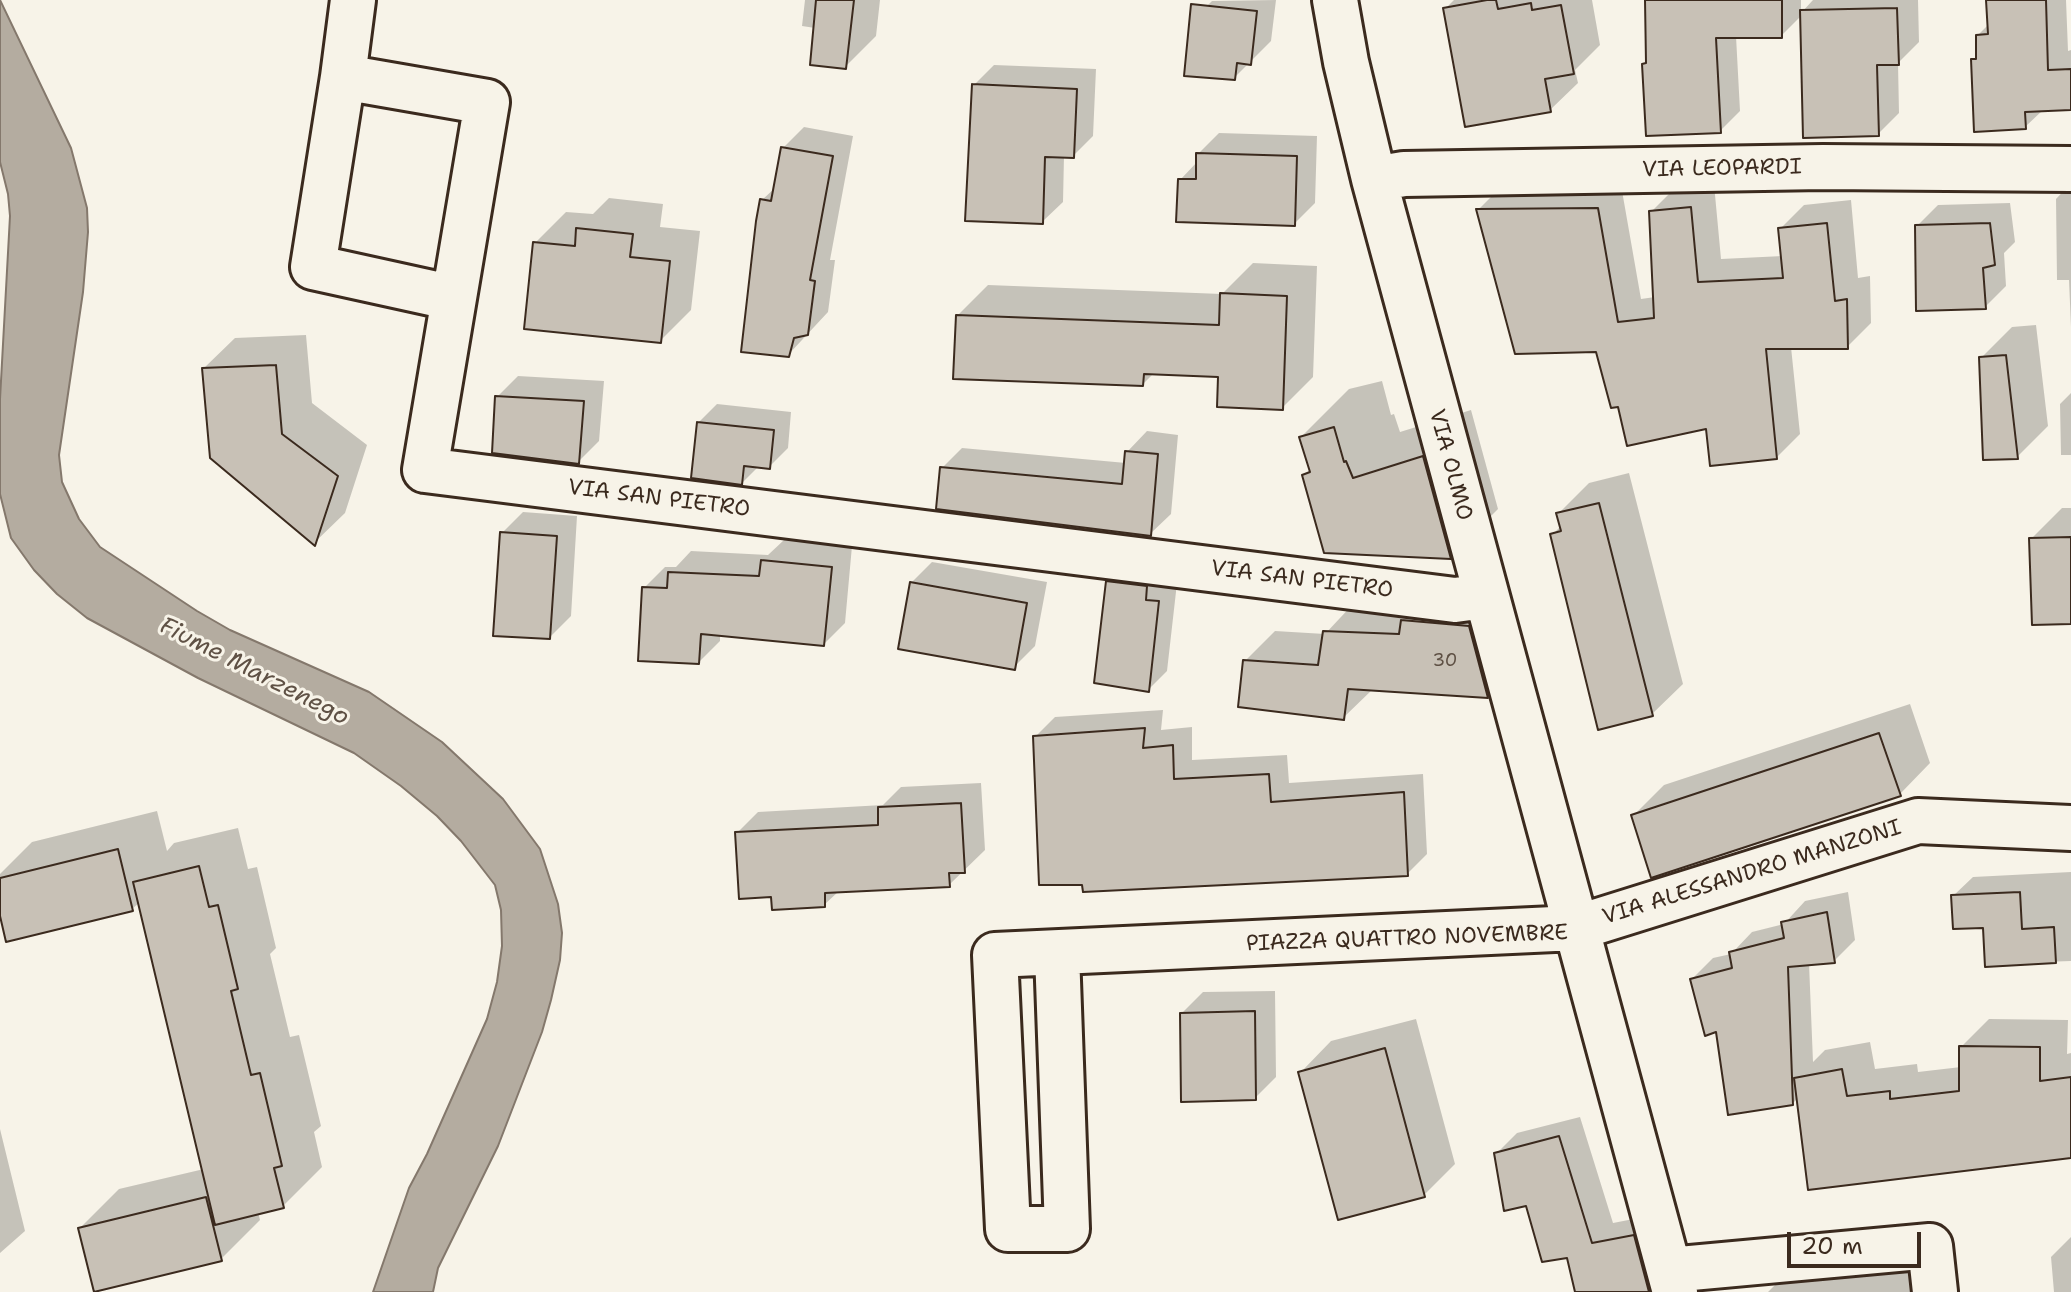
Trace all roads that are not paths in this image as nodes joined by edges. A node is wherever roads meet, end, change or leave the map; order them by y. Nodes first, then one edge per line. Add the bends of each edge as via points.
1 (353, 0) edge
2 (1335, 0) edge
3 (343, 77) junction
4 (2071, 169) edge
5 (1374, 179) junction
6 (454, 298) junction
7 (1485, 596) junction
8 (2071, 828) edge
9 (1576, 928) junction
10 (1057, 953) junction
11 (1672, 1281) edge
12 (1935, 1292) edge

1 - 3 street
2 - 5 street, VIA OLMO
3 - 6 street via 313,267
3 - 6 street, VIA SAN PIETRO via 487,102
4 - 5 street, VIA LEOPARDI via 1823,167 1404,174
5 - 7 street, VIA OLMO
6 - 7 street, VIA SAN PIETRO via 425,470 1455,600
7 - 9 street, VIA OLMO
8 - 9 street, VIA ALESSANDRO MANZONI via 1918,821
9 - 10 street, PIAZZA QUATTRO NOVEMBRE
9 - 11 street, PIAZZA QUATTRO NOVEMBRE
10 - 10 street, PIAZZA QUATTRO NOVEMBRE via 995,955 1008,1229 1067,1229
11 - 12 street via 1930,1246

